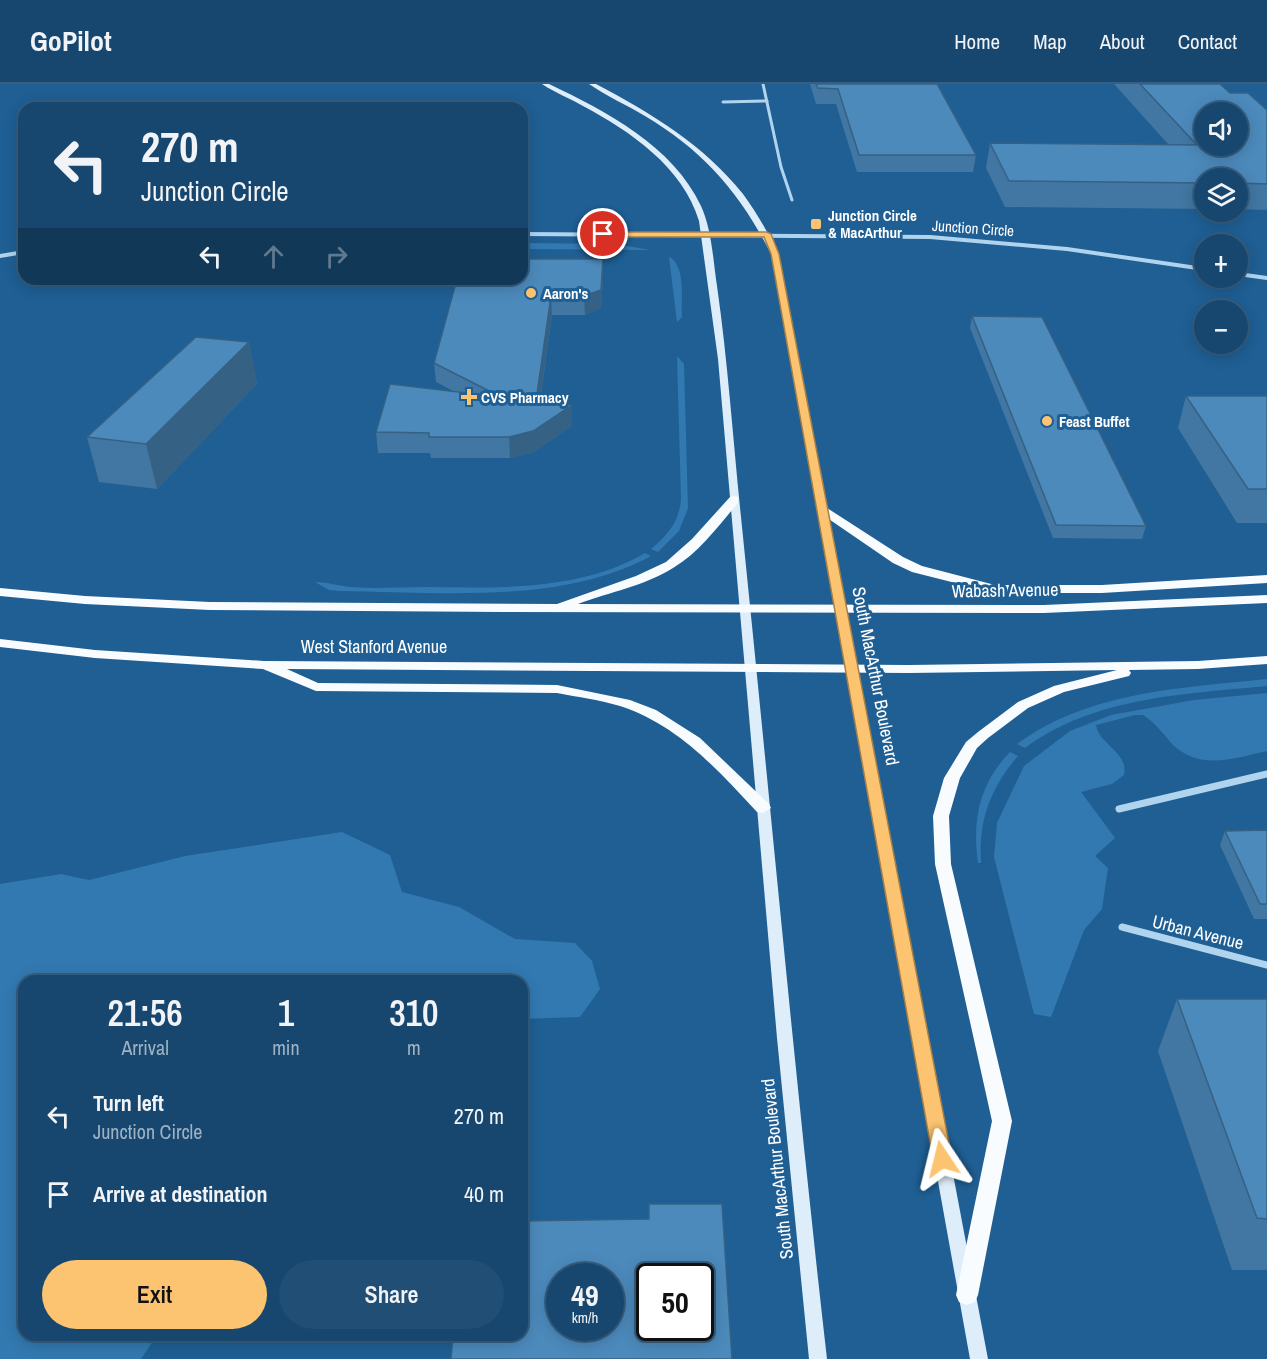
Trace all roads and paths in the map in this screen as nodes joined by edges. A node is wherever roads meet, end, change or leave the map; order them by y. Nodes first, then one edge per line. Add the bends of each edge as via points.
1 (545, 84) edge
2 (592, 84) edge
3 (763, 84) edge
4 (767, 101) junction
5 (723, 102) dead end
6 (792, 200) dead end
7 (528, 234) edge
8 (705, 234) junction
9 (767, 234) junction
10 (18, 253) edge
11 (0, 256) edge
12 (1194, 268) edge
13 (1248, 275) edge
14 (1267, 278) edge
15 (734, 500) junction
16 (824, 510) junction
17 (1267, 579) edge
18 (0, 592) edge
19 (1267, 599) edge
20 (554, 608) junction
21 (744, 608) junction
22 (842, 609) junction
23 (0, 643) edge
24 (1267, 660) edge
25 (264, 664) junction
26 (1198, 665) junction
27 (749, 668) junction
28 (852, 668) junction
29 (1267, 774) edge
30 (763, 808) junction
31 (1119, 809) dead end
32 (1122, 927) dead end
33 (1267, 965) edge
34 (967, 1295) junction
35 (818, 1359) edge
36 (979, 1359) edge

1 - 8 main road, South MacArthur Boulevard via 595,110 654,152 693,196
2 - 9 main road, South MacArthur Boulevard via 652,116 703,153 748,203
3 - 4 street
4 - 5 street
4 - 6 street
7 - 8 street, Junction Circle
8 - 9 street, Junction Circle
8 - 15 main road, South MacArthur Boulevard via 722,358
9 - 12 street, Junction Circle via 995,241
9 - 16 main road, South MacArthur Boulevard via 779,267
10 - 11 street
13 - 14 street
15 - 20 main road via 673,562
15 - 21 main road, South MacArthur Boulevard
16 - 17 main road via 917,569 995,589 1102,589
16 - 22 main road, South MacArthur Boulevard
18 - 20 main road via 210,606
19 - 22 main road, Wabash Avenue via 1044,609
20 - 21 main road
21 - 22 main road, Wabash Avenue
21 - 27 main road, South MacArthur Boulevard
22 - 28 main road, South MacArthur Boulevard
23 - 25 main road, West Stanford Avenue via 95,654
24 - 26 main road
25 - 27 main road, West Stanford Avenue
25 - 30 main road via 316,687 557,689 608,697 657,714 683,730 707,749
26 - 28 main road
26 - 34 main road via 1117,674 1059,689 1023,705 971,745 952,778 941,816 943,864 1002,1121
27 - 28 main road
27 - 30 main road, South MacArthur Boulevard
28 - 34 main road, South MacArthur Boulevard
29 - 31 street
30 - 35 main road, South MacArthur Boulevard
32 - 33 street, Urban Avenue
34 - 36 main road, South MacArthur Boulevard

